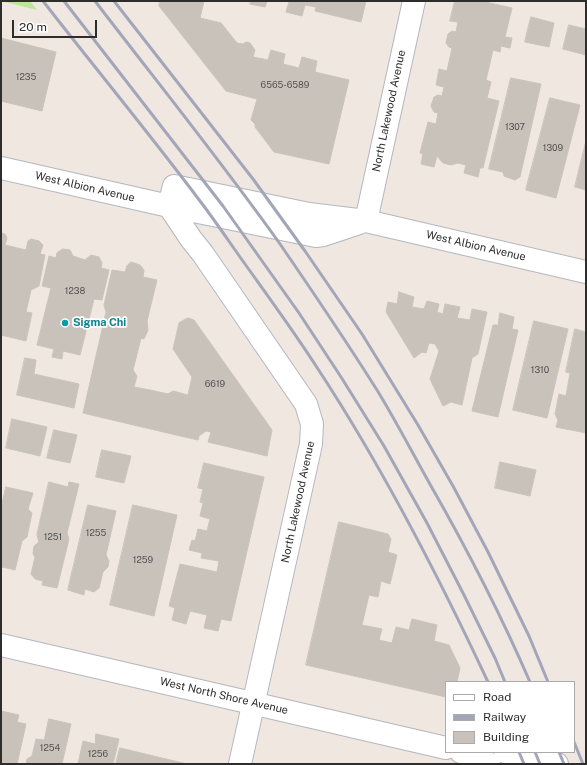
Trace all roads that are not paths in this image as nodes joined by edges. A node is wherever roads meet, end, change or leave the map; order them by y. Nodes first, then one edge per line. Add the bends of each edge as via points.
1 (414, 1) edge
2 (1, 168) edge
3 (169, 206) junction
4 (366, 221) junction
5 (586, 272) edge
6 (1, 645) edge
7 (254, 703) junction
8 (445, 748) edge
9 (509, 753) edge
10 (240, 764) edge
11 (557, 764) edge

1 - 4 street, North Lakewood Avenue
2 - 3 street, West Albion Avenue
3 - 4 street, West Albion Avenue via 174,186 309,214
3 - 7 street, North Lakewood Avenue via 306,404 312,424 311,444
4 - 5 street, West Albion Avenue
6 - 7 street, West North Shore Avenue
7 - 8 street, West North Shore Avenue
7 - 10 street, North Lakewood Avenue
9 - 11 street

